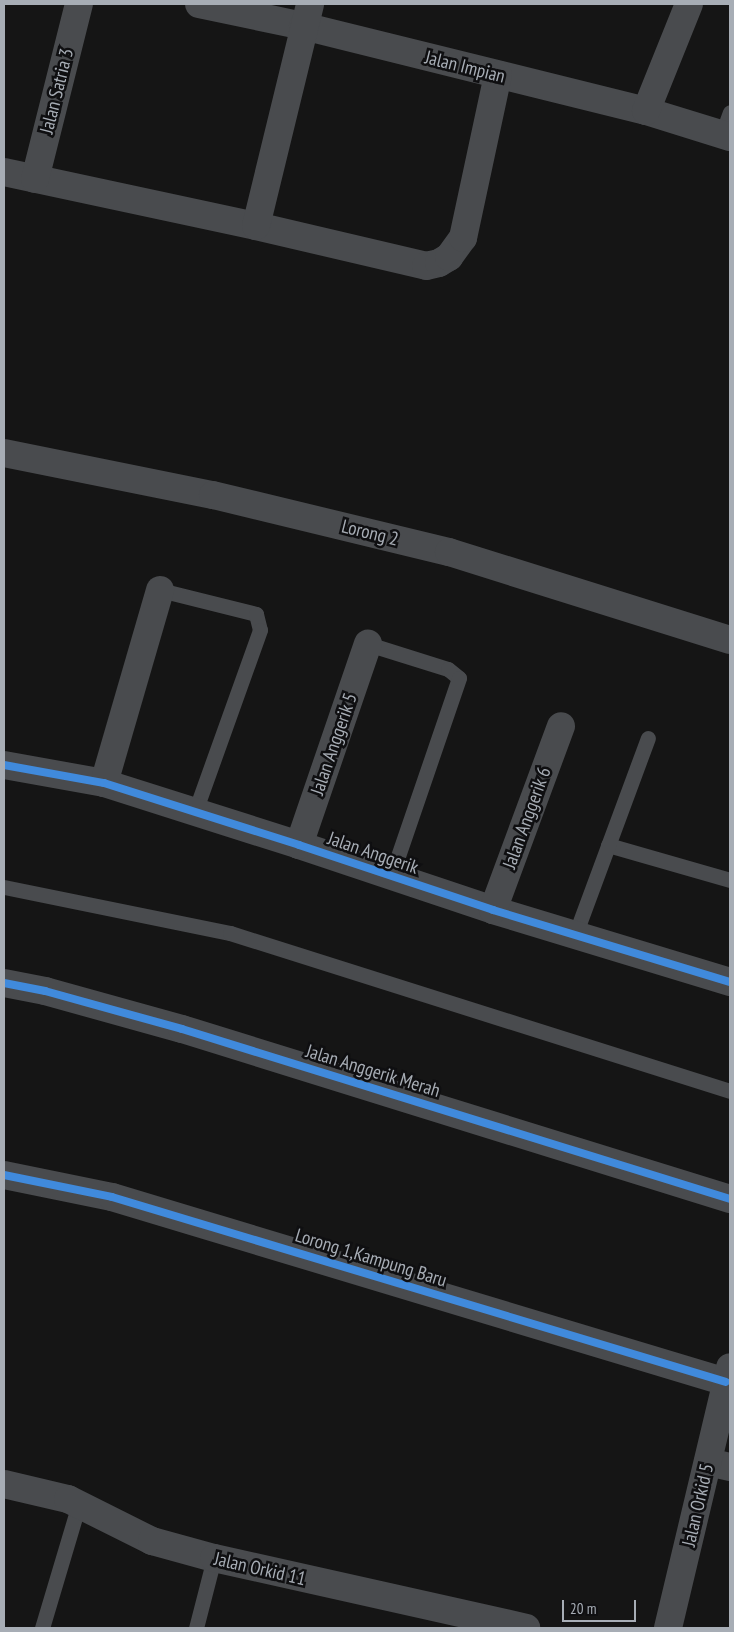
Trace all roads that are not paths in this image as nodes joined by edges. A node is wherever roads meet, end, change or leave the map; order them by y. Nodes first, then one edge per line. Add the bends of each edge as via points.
1 (79, 4) edge
2 (199, 4) edge
3 (688, 4) edge
4 (306, 15) edge
5 (498, 75) junction
6 (646, 111) junction
7 (728, 128) edge
8 (4, 172) edge
9 (35, 179) junction
10 (256, 226) junction
11 (4, 453) edge
12 (160, 590) joint
13 (730, 640) edge
14 (368, 644) joint
15 (561, 726) dead end
16 (648, 738) dead end
17 (4, 765) edge
18 (104, 783) junction
19 (195, 812) junction
20 (299, 845) junction
21 (608, 845) junction
22 (391, 877) junction
23 (730, 880) edge
24 (4, 887) edge
25 (493, 910) junction
26 (575, 935) junction
27 (730, 982) edge
28 (4, 984) edge
29 (730, 1090) edge
30 (4, 1175) edge
31 (730, 1199) edge
32 (728, 1375) edge
33 (719, 1464) edge
34 (4, 1484) edge
35 (79, 1504) junction
36 (214, 1558) junction
37 (496, 1625) edge
38 (42, 1628) edge
39 (196, 1628) edge
40 (526, 1628) edge
41 (668, 1628) edge

1 - 9 street, Jalan Satria 3
2 - 4 street, Jalan Impian
3 - 6 street
4 - 5 street, Jalan Impian
4 - 10 street
5 - 6 street, Jalan Impian
5 - 10 street via 463,238 449,257 426,266
6 - 7 street, Jalan Impian
8 - 9 street
9 - 10 street
11 - 13 street, Lorong 2 via 213,495 449,552
12 - 18 street
12 - 19 lane via 256,614 260,630
14 - 20 street, Jalan Anggerik 5
14 - 22 lane via 448,669 459,678
15 - 25 street, Jalan Anggerik 6
16 - 21 lane
17 - 18 street, Jalan Anggerik
18 - 19 street, Jalan Anggerik
19 - 20 street, Jalan Anggerik
20 - 22 street, Jalan Anggerik
21 - 23 lane
21 - 26 lane
22 - 25 street, Jalan Anggerik
24 - 29 lane via 230,933
25 - 26 street, Jalan Anggerik
26 - 27 street, Jalan Anggerik
28 - 31 street, Jalan Anggerik Merah via 45,991 182,1029
30 - 32 street, Lorong 1,Kampung Baru via 112,1197
32 - 33 street, Jalan Orkid 5
33 - 41 street, Jalan Orkid 5
34 - 35 street, Jalan Orkid 11
35 - 36 street, Jalan Orkid 11 via 152,1541
35 - 38 lane
36 - 37 street, Jalan Orkid 11
36 - 39 lane
37 - 40 street, Jalan Orkid 11

